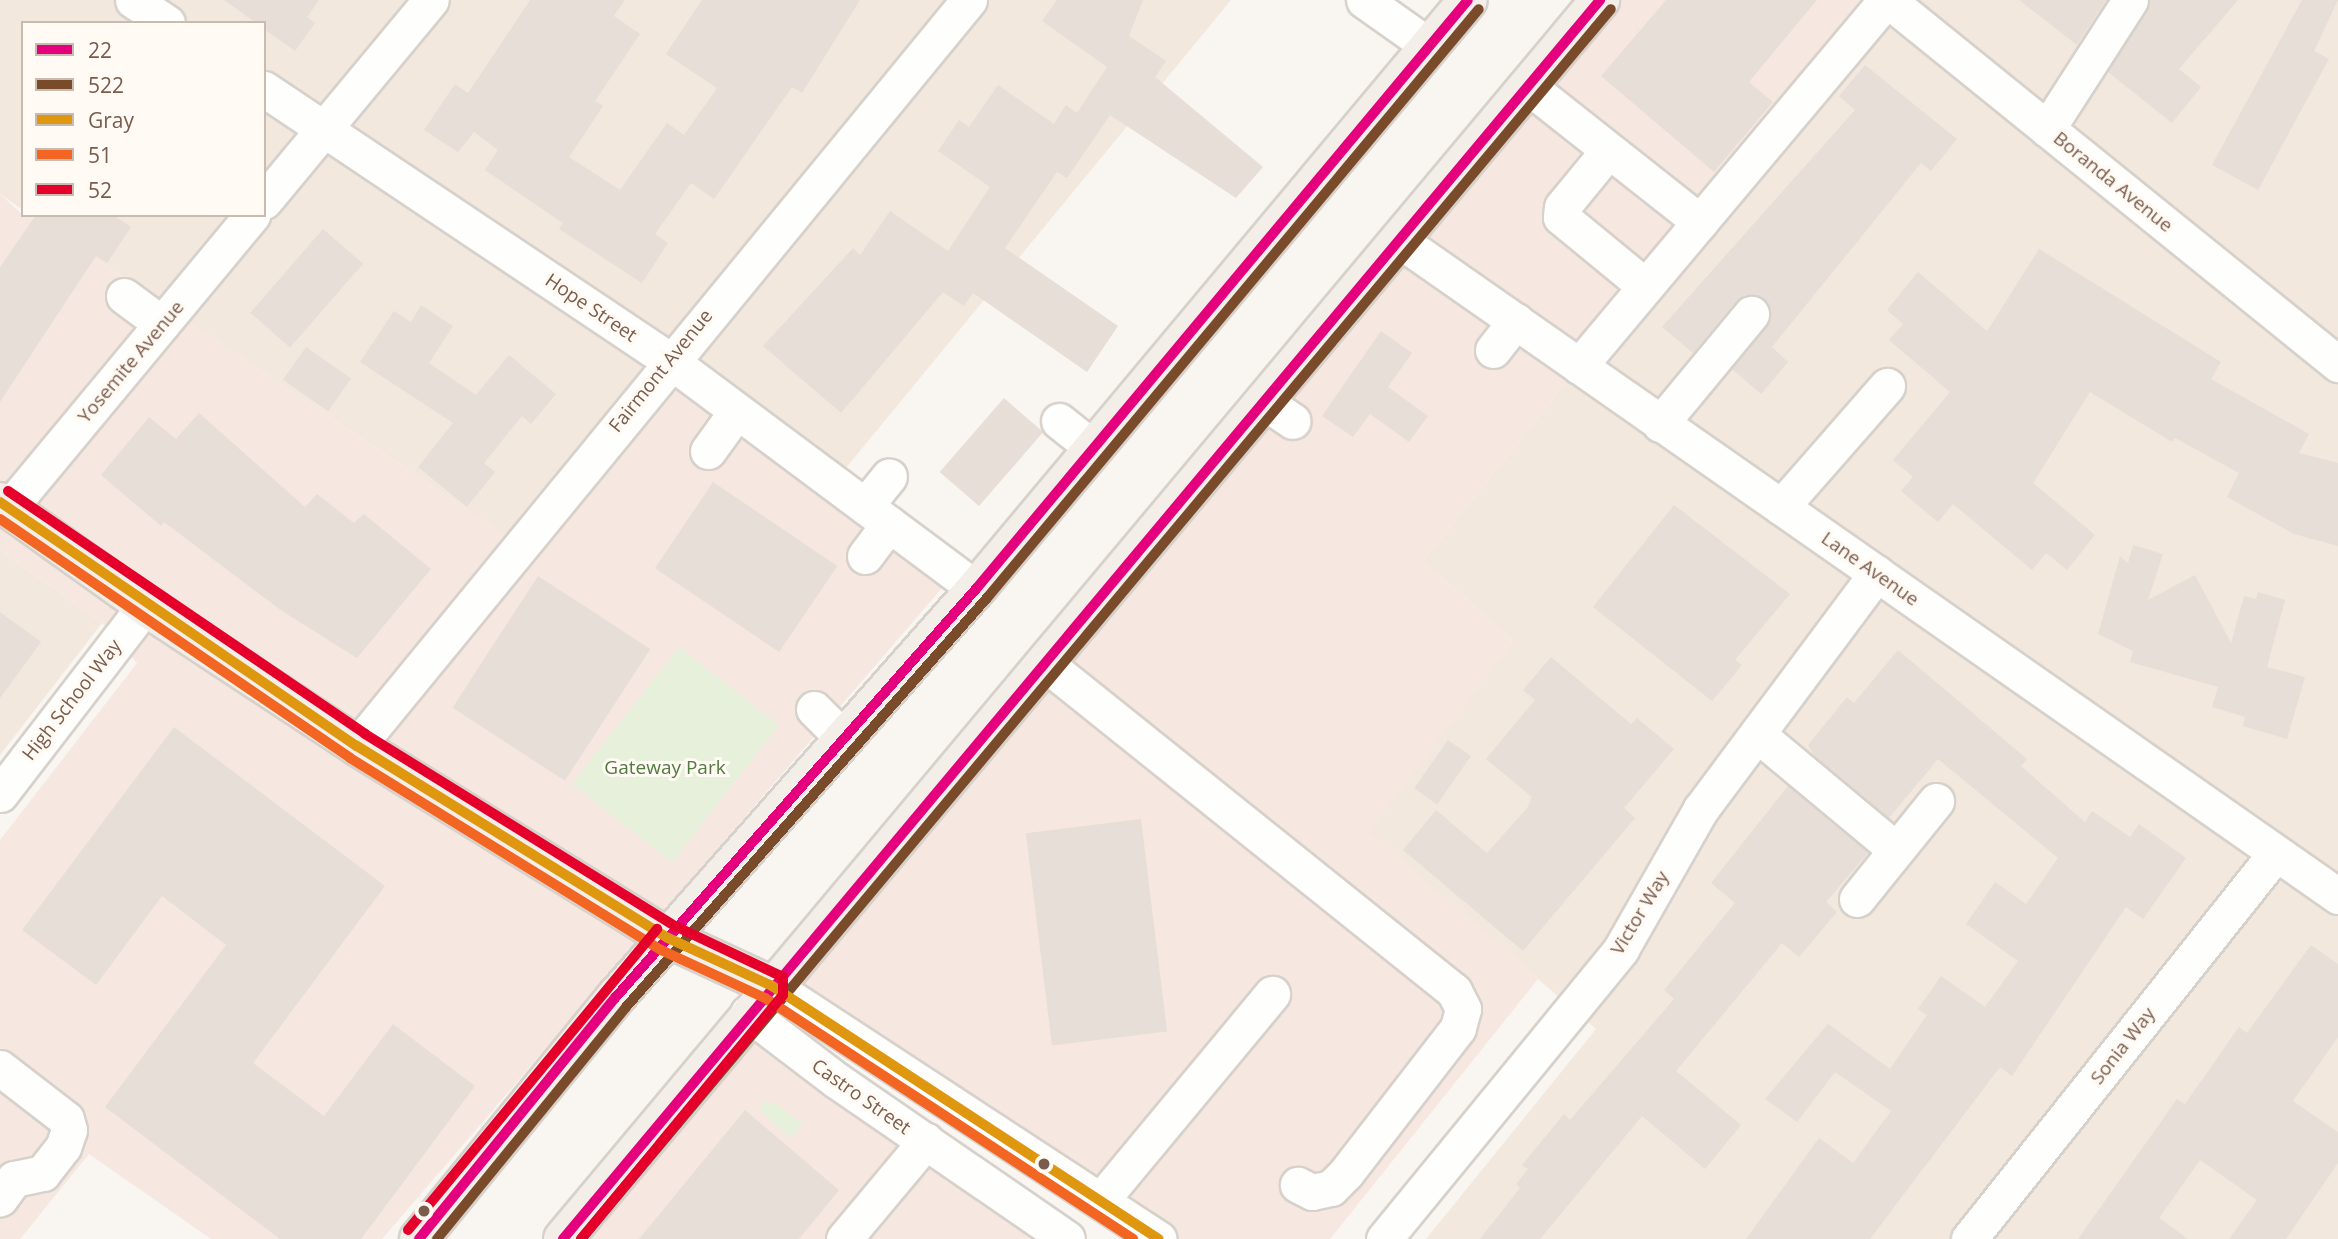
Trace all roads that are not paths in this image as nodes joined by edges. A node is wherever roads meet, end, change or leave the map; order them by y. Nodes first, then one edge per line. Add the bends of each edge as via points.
1 (133, 0) edge
2 (431, 0) edge
3 (969, 0) edge
4 (1364, 0) edge
5 (1468, 0) edge
6 (1600, 0) edge
7 (1887, 0) edge
8 (2130, 0) edge
9 (164, 21) edge
10 (1429, 46) junction
11 (1529, 88) junction
12 (266, 90) edge
13 (324, 129) junction
14 (2047, 129) junction
15 (1608, 151) junction
16 (266, 199) edge
17 (250, 217) edge
18 (1700, 222) junction
19 (1402, 242) junction
20 (1645, 286) junction
21 (124, 296) dead end
22 (1751, 314) dead end
23 (1516, 321) junction
24 (162, 324) junction
25 (1493, 350) dead end
26 (669, 360) junction
27 (2338, 364) edge
28 (1578, 366) junction
29 (1887, 386) dead end
30 (737, 411) junction
31 (1059, 421) dead end
32 (1660, 424) junction
33 (1093, 449) junction
34 (708, 451) dead end
35 (889, 477) dead end
36 (5, 505) edge
37 (1781, 507) junction
38 (877, 515) junction
39 (865, 556) dead end
40 (1877, 573) junction
41 (976, 589) junction
42 (145, 606) junction
43 (1046, 664) junction
44 (814, 709) dead end
45 (1757, 734) junction
46 (844, 739) junction
47 (357, 746) junction
48 (0, 794) edge
49 (1936, 800) dead end
50 (1896, 850) junction
51 (2276, 853) junction
52 (2338, 895) edge
53 (1857, 899) dead end
54 (668, 938) junction
55 (1272, 994) dead end
56 (760, 999) junction
57 (0, 1068) edge
58 (926, 1141) junction
59 (1298, 1185) dead end
60 (0, 1198) edge
61 (1101, 1200) junction
62 (1980, 1235) edge
63 (419, 1239) edge
64 (563, 1239) edge
65 (844, 1239) edge
66 (1067, 1239) edge
67 (1159, 1239) edge
68 (1384, 1239) edge

1 - 9 street
2 - 13 street
3 - 26 street, Fairmont Avenue
4 - 10 street
5 - 10 main road
6 - 11 main road
7 - 14 street, Boranda Avenue
7 - 18 street
8 - 14 street
10 - 33 main road
11 - 15 street
11 - 19 main road
12 - 13 street, Hope Street
13 - 16 street
13 - 26 street, Hope Street
14 - 27 street, Boranda Avenue
15 - 18 street
15 - 20 street via 1562,207 1561,217
17 - 24 street, Yosemite Avenue
18 - 20 street
19 - 23 street, Lane Avenue
19 - 43 main road via 1280,412
20 - 28 street
21 - 24 street
22 - 32 street
23 - 25 street
23 - 28 street, Lane Avenue
24 - 36 street, Yosemite Avenue
26 - 30 street, Hope Street
26 - 47 street, Fairmont Avenue
28 - 32 street, Lane Avenue
29 - 37 street
30 - 34 street
30 - 38 street, Hope Street
31 - 33 street
32 - 37 street, Lane Avenue
33 - 41 main road
35 - 38 street
36 - 42 main road, Castro Street
37 - 40 street, Lane Avenue
38 - 39 street
38 - 41 street, Hope Street
40 - 45 street, Victor Way
40 - 51 street, Lane Avenue
41 - 46 main road
42 - 47 main road, Castro Street
42 - 48 street, High School Way
43 - 56 main road
43 - 59 street via 1454,990 1463,1009 1458,1028 1346,1173 1331,1188 1312,1192
44 - 46 street
45 - 50 street
45 - 68 street, Victor Way via 1701,809 1621,949
46 - 54 main road
47 - 54 main road, Castro Street
49 - 50 street
50 - 53 street
51 - 52 street, Lane Avenue
51 - 62 street, Sonia Way
54 - 56 main road, Castro Street
54 - 63 main road
55 - 61 street
56 - 58 street, Castro Street
56 - 61 street, Castro Street
56 - 64 main road
57 - 60 street via 66,1119 69,1130 63,1147 43,1173 14,1179
58 - 65 street
58 - 66 street, Castro Street
61 - 67 street, Castro Street

